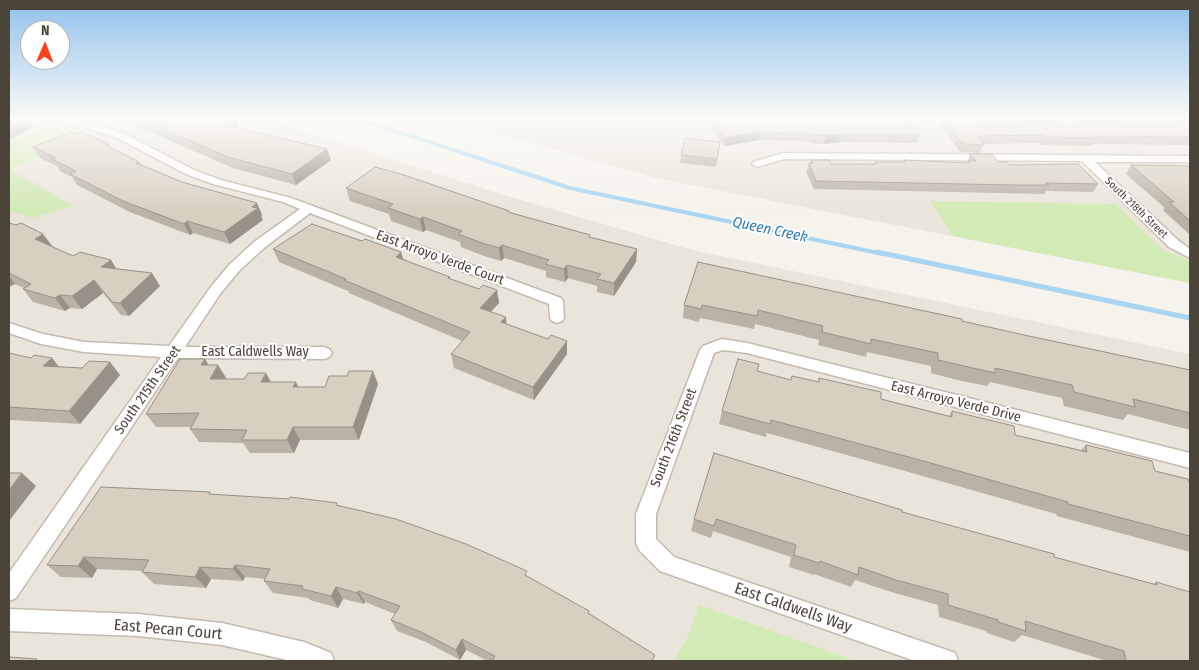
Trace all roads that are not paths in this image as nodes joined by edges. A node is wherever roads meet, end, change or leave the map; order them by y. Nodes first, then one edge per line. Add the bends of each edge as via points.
1 (146, 149) edge
2 (1085, 158) junction
3 (1190, 159) edge
4 (757, 164) dead end
5 (309, 208) junction
6 (1190, 254) edge
7 (557, 318) dead end
8 (9, 328) edge
9 (722, 344) joint
10 (174, 352) junction
11 (324, 353) dead end
12 (1190, 461) edge
13 (646, 543) joint
14 (9, 591) edge
15 (9, 620) edge
16 (323, 661) edge
17 (947, 661) edge

1 - 5 street via 217,182
2 - 3 street
2 - 4 street via 783,156
2 - 6 street, South 218th Street via 1174,244
5 - 7 street, East Arroyo Verde Court via 556,301
5 - 10 street, South 215th Street via 234,268
8 - 10 street, East Caldwells Way via 41,339 84,347
9 - 12 street, East Arroyo Verde Drive
9 - 13 street, South 216th Street via 708,350 646,514
10 - 11 street, East Caldwells Way
10 - 14 street, South 215th Street
13 - 17 street, East Caldwells Way via 667,564
15 - 16 street, East Pecan Court via 222,634 304,653

